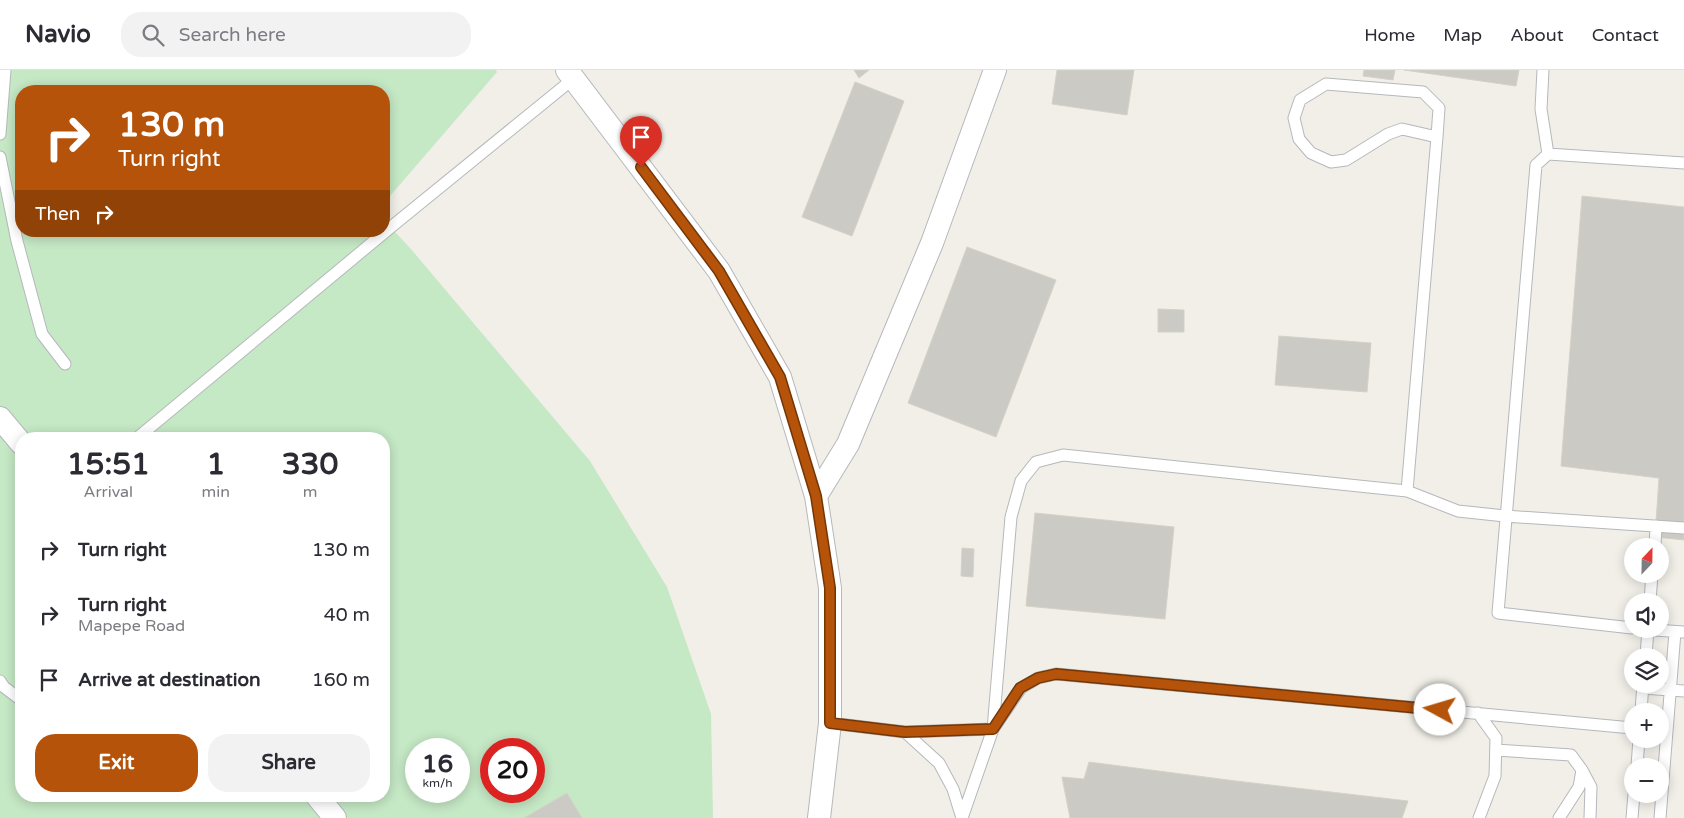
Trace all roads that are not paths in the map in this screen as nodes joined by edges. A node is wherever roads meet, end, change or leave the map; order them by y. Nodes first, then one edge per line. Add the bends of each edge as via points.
1 (5, 70) edge
2 (995, 70) edge
3 (1543, 70) edge
4 (570, 74) edge
5 (0, 134) edge
6 (1438, 137) junction
7 (1548, 154) junction
8 (0, 157) edge
9 (1684, 163) edge
10 (390, 227) edge
11 (15, 231) edge
12 (16, 237) edge
13 (378, 237) edge
14 (65, 364) dead end
15 (0, 418) edge
16 (144, 432) edge
17 (15, 436) edge
18 (1407, 491) junction
19 (816, 496) junction
20 (1505, 516) junction
21 (1656, 526) junction
22 (1684, 528) edge
23 (1655, 538) edge
24 (1624, 627) edge
25 (1680, 632) edge
26 (0, 681) edge
27 (1670, 690) junction
28 (1684, 691) edge
29 (15, 695) edge
30 (1478, 713) junction
31 (830, 723) junction
32 (1624, 727) edge
33 (993, 729) junction
34 (905, 732) junction
35 (1496, 750) junction
36 (1582, 770) junction
37 (322, 802) edge
38 (1633, 803) edge
39 (335, 818) edge
40 (819, 818) edge
41 (962, 818) edge
42 (1478, 818) edge
43 (1559, 818) edge
44 (1590, 818) edge
45 (1632, 818) edge
46 (1660, 818) edge

1 - 5 lane
2 - 19 street via 932,243 848,444
3 - 7 lane via 1541,109
4 - 10 lane
4 - 19 street via 719,271 780,377
6 - 6 lane via 1439,108 1423,92 1326,84 1300,100 1294,118 1299,140 1311,153 1330,162 1346,160 1402,129
6 - 18 lane
7 - 9 lane
7 - 20 lane via 1536,165
8 - 11 lane
12 - 14 lane via 42,334
13 - 16 lane
15 - 17 street
18 - 20 lane via 1458,511
18 - 33 lane via 1063,456 1036,462 1020,482 1011,518
19 - 31 street via 830,588
20 - 21 lane
20 - 24 lane via 1498,613
21 - 22 lane
21 - 23 lane
25 - 27 lane
26 - 29 lane
27 - 28 lane
27 - 46 lane
30 - 32 lane
30 - 33 lane via 1056,674 1038,678 1020,688
30 - 35 lane via 1496,738
31 - 34 lane
31 - 40 street
33 - 34 lane
33 - 41 lane
34 - 41 lane via 940,763
35 - 36 lane via 1571,755
35 - 42 lane via 1495,776
36 - 43 lane via 1579,787
36 - 44 lane via 1591,787
37 - 39 street
38 - 45 lane

